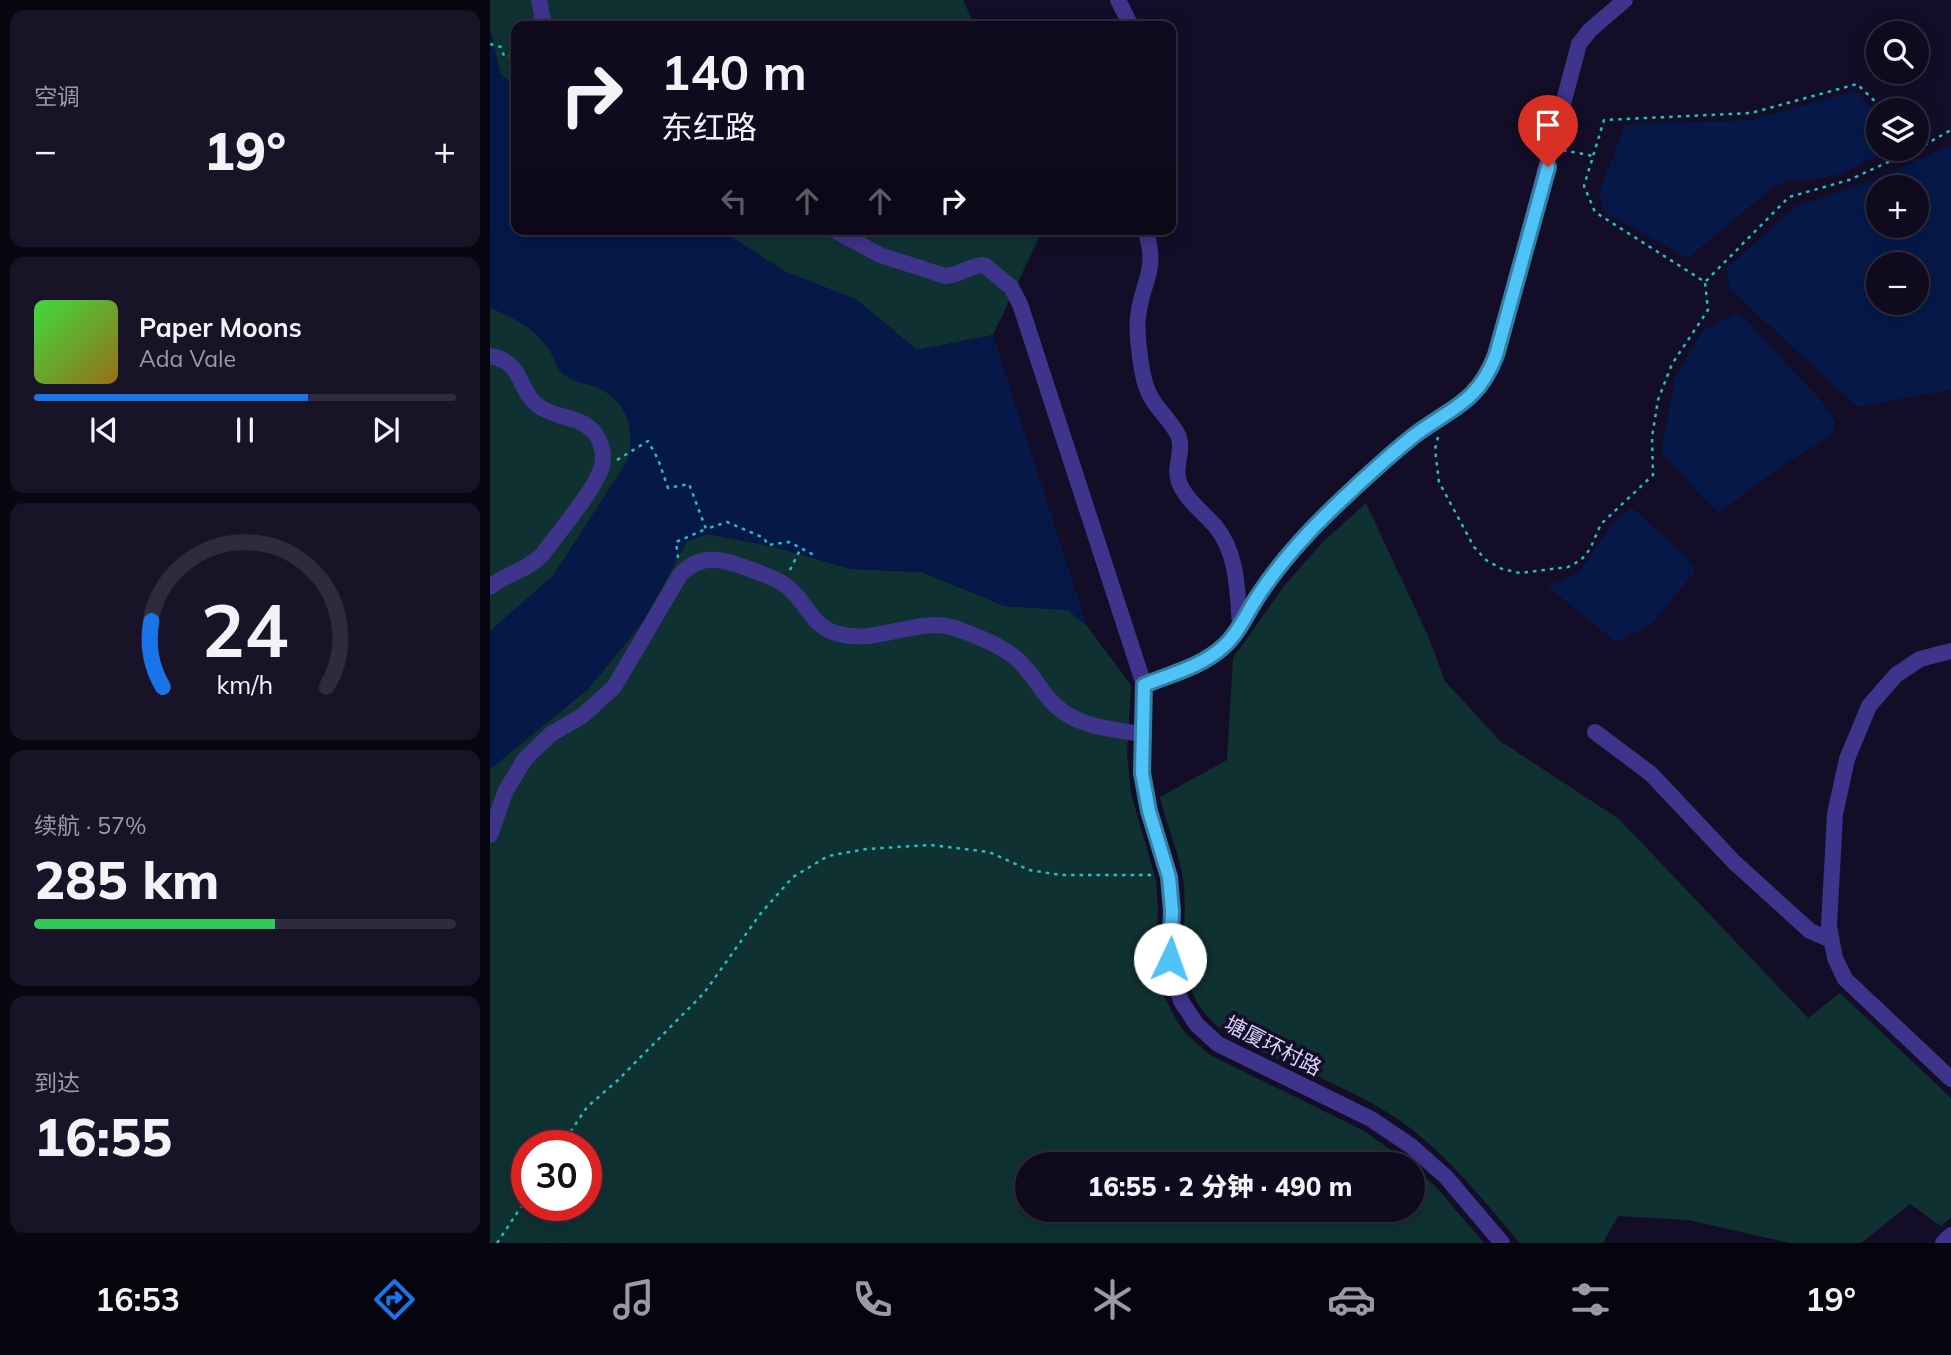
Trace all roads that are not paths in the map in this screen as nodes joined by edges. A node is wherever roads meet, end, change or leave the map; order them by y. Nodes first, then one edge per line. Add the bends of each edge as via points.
1 (539, 0) edge
2 (1118, 0) edge
3 (1625, 0) edge
4 (543, 21) edge
5 (1128, 21) edge
6 (843, 235) edge
7 (1147, 235) edge
8 (490, 356) edge
9 (490, 587) edge
10 (1240, 624) junction
11 (1951, 651) edge
12 (1144, 685) junction
13 (1595, 732) dead end
14 (1142, 734) junction
15 (490, 835) edge
16 (1832, 940) junction
17 (1951, 1079) edge
18 (1951, 1236) edge
19 (1502, 1243) edge
20 (1943, 1243) edge

1 - 4 street
2 - 5 street
3 - 10 street via 1579,44 1489,374 1469,399 1423,428 1330,511 1261,590
6 - 12 street via 880,256 945,276 971,265 984,265 1011,287 1030,328
7 - 10 street via 1151,266 1137,318 1145,385 1179,437 1181,487 1229,549 1236,571
8 - 9 street via 509,363 539,407 580,421 594,431 602,446 603,463 597,479 533,565
10 - 12 street via 1227,644 1208,660
11 - 16 street via 1920,659 1896,675 1869,706 1847,759 1835,814
12 - 14 street, 塘厦环村路
13 - 16 street via 1651,774 1734,862 1811,932
14 - 15 street via 1100,727 1066,713 1008,652 958,629 936,625 839,634 811,618 783,584 716,559 692,564 680,575 614,687 525,759 506,790
14 - 19 street, 塘厦环村路 via 1144,792 1169,877 1172,973 1181,1000 1197,1025 1231,1051 1350,1108 1401,1139 1446,1177
16 - 17 street via 1845,979
18 - 20 street

